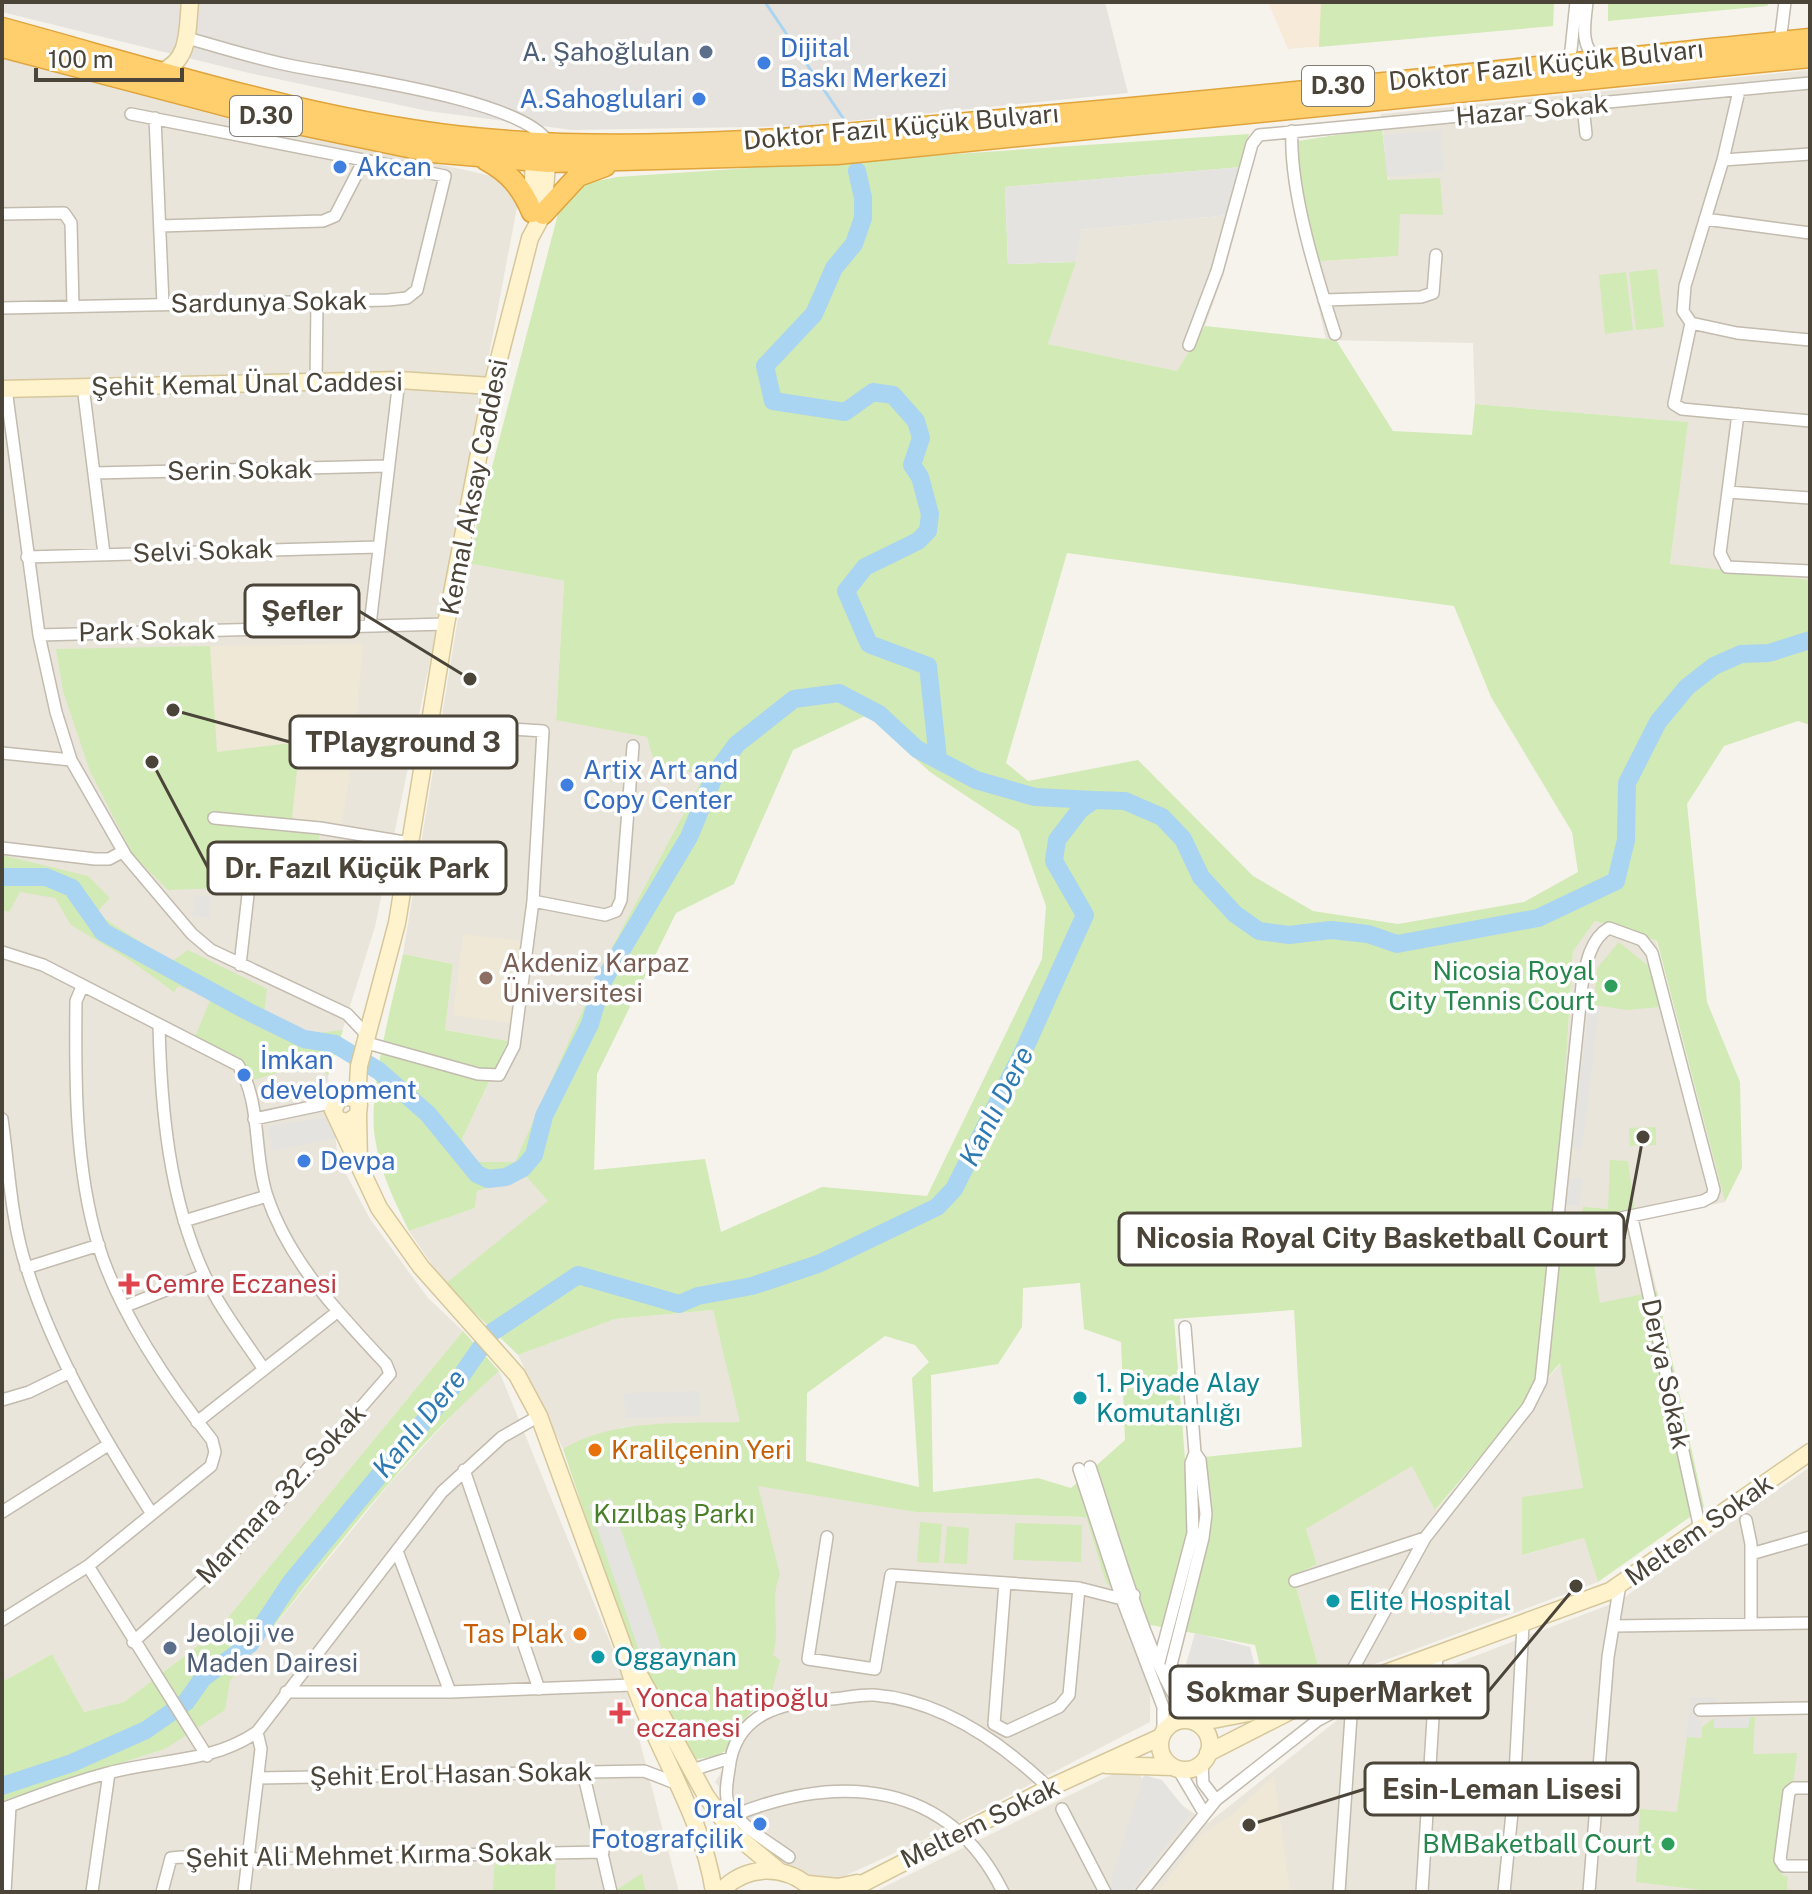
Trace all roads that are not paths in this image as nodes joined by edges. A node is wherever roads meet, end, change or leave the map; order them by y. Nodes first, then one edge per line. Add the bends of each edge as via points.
1 (190, 2) edge
2 (1576, 2) edge
3 (1587, 2) edge
4 (1785, 2) edge
5 (2, 28) edge
6 (187, 38) junction
7 (1810, 39) edge
8 (1780, 42) junction
9 (2, 47) edge
10 (183, 55) junction
11 (1810, 57) edge
12 (1598, 60) junction
13 (1566, 63) junction
14 (160, 72) junction
15 (1616, 76) junction
16 (206, 83) junction
17 (1810, 83) edge
18 (1739, 91) junction
19 (1620, 103) junction
20 (1313, 105) junction
21 (1583, 106) junction
22 (131, 114) dead end
23 (155, 118) junction
24 (1324, 128) junction
25 (1292, 131) junction
26 (1586, 134) dead end
27 (868, 142) junction
28 (834, 145) junction
29 (541, 152) junction
30 (1810, 154) edge
31 (481, 157) junction
32 (364, 160) junction
33 (1723, 160) junction
34 (625, 161) junction
35 (538, 213) junction
36 (2, 214) edge
37 (1705, 219) junction
38 (160, 226) junction
39 (1810, 233) edge
40 (1436, 255) dead end
41 (1324, 300) junction
42 (317, 302) junction
43 (163, 304) junction
44 (73, 306) junction
45 (2, 308) edge
46 (1691, 323) junction
47 (1335, 334) dead end
48 (1810, 340) edge
49 (1189, 345) dead end
50 (399, 380) junction
51 (316, 382) junction
52 (83, 386) junction
53 (492, 386) junction
54 (4, 389) edge
55 (1738, 414) junction
56 (1810, 421) edge
57 (2, 466) edge
58 (15, 466) junction
59 (387, 466) junction
60 (94, 473) junction
61 (1728, 492) junction
62 (1810, 498) edge
63 (378, 547) junction
64 (104, 554) junction
65 (27, 557) junction
66 (1810, 571) edge
67 (446, 624) junction
68 (370, 625) junction
69 (39, 635) junction
70 (430, 724) junction
71 (633, 746) dead end
72 (2, 753) edge
73 (71, 760) junction
74 (214, 818) dead end
75 (410, 843) junction
76 (2, 848) edge
77 (122, 852) junction
78 (249, 886) dead end
79 (533, 901) junction
80 (2, 952) edge
81 (240, 965) junction
82 (82, 987) junction
83 (159, 1026) junction
84 (367, 1043) junction
85 (359, 1066) junction
86 (358, 1108) junction
87 (337, 1109) junction
88 (2, 1119) edge
89 (254, 1119) junction
90 (359, 1164) junction
91 (7, 1189) edge
92 (267, 1196) junction
93 (1632, 1218) junction
94 (184, 1221) junction
95 (1558, 1231) junction
96 (99, 1245) junction
97 (26, 1268) junction
98 (204, 1275) junction
99 (126, 1306) junction
100 (337, 1312) junction
101 (1185, 1327) dead end
102 (263, 1368) junction
103 (70, 1372) junction
104 (2, 1400) edge
105 (539, 1416) junction
106 (197, 1422) junction
107 (108, 1445) junction
108 (1810, 1452) edge
109 (1195, 1453) junction
110 (1085, 1468) dead end
111 (464, 1470) junction
112 (2, 1512) edge
113 (152, 1514) junction
114 (1746, 1520) dead end
115 (1700, 1529) junction
116 (827, 1537) dead end
117 (1810, 1537) edge
118 (1425, 1538) junction
119 (397, 1551) junction
120 (1751, 1554) junction
121 (88, 1566) junction
122 (1295, 1581) dead end
123 (1005, 1583) junction
124 (1620, 1584) junction
125 (1079, 1588) junction
126 (1128, 1597) junction
127 (1589, 1601) junction
128 (2, 1620) edge
129 (1614, 1621) junction
130 (1751, 1623) junction
131 (1810, 1623) edge
132 (1523, 1625) junction
133 (133, 1642) junction
134 (623, 1646) junction
135 (1437, 1655) junction
136 (1158, 1662) junction
137 (1152, 1679) junction
138 (1167, 1681) junction
139 (632, 1685) junction
140 (539, 1689) junction
141 (1342, 1689) junction
142 (286, 1692) junction
143 (450, 1692) junction
144 (1314, 1699) junction
145 (1810, 1708) edge
146 (1700, 1710) dead end
147 (1195, 1722) junction
148 (257, 1732) junction
149 (1162, 1735) junction
150 (665, 1754) junction
151 (207, 1756) junction
152 (730, 1758) junction
153 (1205, 1758) junction
154 (1103, 1765) junction
155 (1175, 1768) junction
156 (692, 1770) junction
157 (644, 1771) junction
158 (583, 1772) junction
159 (109, 1773) junction
160 (258, 1778) junction
161 (678, 1784) junction
162 (1049, 1788) junction
163 (1810, 1788) edge
164 (1514, 1793) junction
165 (1594, 1798) junction
166 (1216, 1800) junction
167 (6, 1807) edge
168 (1062, 1809) dead end
169 (1204, 1813) junction
170 (735, 1815) junction
171 (960, 1834) junction
172 (603, 1852) junction
173 (248, 1859) junction
174 (784, 1864) junction
175 (1810, 1866) edge
176 (812, 1888) edge
177 (851, 1888) edge
178 (5, 1892) edge
179 (92, 1892) edge
180 (162, 1892) edge
181 (244, 1892) edge
182 (611, 1892) edge
183 (717, 1892) edge
184 (1003, 1892) edge
185 (1105, 1892) edge
186 (1142, 1892) edge
187 (1339, 1892) edge
188 (1422, 1892) edge
189 (1504, 1892) edge
190 (1589, 1892) edge

1 - 6 main road
2 - 13 street
3 - 12 street via 1585,43
4 - 8 street
5 - 14 highway, Doktor Fazıl Küçük Bulvarı / D.30
6 - 10 main road
6 - 29 street via 498,109 541,132
7 - 8 highway, Doktor Fazıl Küçük Bulvarı / D.30
8 - 12 highway, Doktor Fazıl Küçük Bulvarı / D.30
9 - 31 highway, Doktor Fazıl Küçük Bulvarı / D.30 via 288,122
10 - 14 main road
10 - 16 main road via 193,76
11 - 15 highway, Doktor Fazıl Küçük Bulvarı / D.30
12 - 13 highway, Doktor Fazıl Küçük Bulvarı / D.30
13 - 27 highway, Doktor Fazıl Küçük Bulvarı / D.30
14 - 16 highway, Doktor Fazıl Küçük Bulvarı / D.30
15 - 19 street
15 - 20 highway, Doktor Fazıl Küçük Bulvarı / D.30
16 - 29 highway, Doktor Fazıl Küçük Bulvarı / D.30
17 - 18 street, Hazar Sokak
18 - 19 street, Hazar Sokak
18 - 33 street
19 - 21 street, Hazar Sokak
20 - 24 street
20 - 27 highway, Doktor Fazıl Küçük Bulvarı / D.30
21 - 24 street, Hazar Sokak
21 - 26 street
22 - 23 street
23 - 32 street
23 - 38 street
24 - 25 street, Hazar Sokak
25 - 41 street
25 - 49 street, Hazar Sokak via 1255,139 1217,271
27 - 28 highway, Doktor Fazıl Küçük Bulvarı / D.30
28 - 29 highway, Doktor Fazıl Küçük Bulvarı / D.30
28 - 34 highway, Doktor Fazıl Küçük Bulvarı / D.30
29 - 31 highway, Doktor Fazıl Küçük Bulvarı / D.30
29 - 34 highway, Doktor Fazıl Küçük Bulvarı / D.30
29 - 35 main road, Kemal Aksay Caddesi
30 - 33 street
31 - 35 highway via 514,179
32 - 38 street via 335,216 323,221
32 - 42 street, Sardunya Sokak via 445,176 417,290 407,298
33 - 37 street
34 - 35 highway via 578,176
35 - 53 main road, Kemal Aksay Caddesi
36 - 44 street via 64,213 71,223
37 - 39 street
37 - 46 street via 1685,286 1683,311
38 - 43 street
40 - 41 street via 1433,293
41 - 47 street
42 - 43 street, Sardunya Sokak
42 - 51 street
43 - 44 street, Sardunya Sokak
44 - 45 street, Sardunya Sokak
46 - 48 street
46 - 55 street via 1674,404
50 - 51 main road, Şehit Kemal Ünal Caddesi
50 - 53 main road, Şehit Kemal Ünal Caddesi
50 - 59 street
51 - 52 main road, Şehit Kemal Ünal Caddesi
52 - 54 main road, Şehit Kemal Ünal Caddesi
52 - 60 street
53 - 67 main road, Kemal Aksay Caddesi
54 - 58 street
55 - 56 street
55 - 61 street
57 - 58 street
58 - 65 street
59 - 60 street, Serin Sokak
59 - 63 street
60 - 64 street
61 - 62 street
61 - 66 street via 1720,553 1727,567
63 - 64 street, Selvi Sokak
63 - 68 street
64 - 65 street, Selvi Sokak
65 - 69 street
67 - 68 street, Park Sokak
67 - 70 main road, Kemal Aksay Caddesi
68 - 69 street, Park Sokak
69 - 73 street
70 - 75 main road, Kemal Aksay Caddesi
70 - 79 street via 543,731
71 - 79 street via 616,911 605,915
72 - 73 street
73 - 77 street
74 - 75 street
75 - 84 main road, Kemal Aksay Caddesi via 397,923
76 - 77 street via 95,859
77 - 81 street via 192,934
78 - 81 street
79 - 84 street via 514,1046 499,1075
80 - 82 street via 43,965
81 - 84 street via 352,1018
82 - 83 street
82 - 96 street via 76,1001 80,1133
83 - 89 street via 238,1065
83 - 94 street via 160,1078
84 - 85 main road, Kemal Aksay Caddesi
85 - 86 main road, Kemal Aksay Caddesi
85 - 87 main road, Kemal Aksay Caddesi
86 - 87 main road via 350,1096
86 - 87 main road via 348,1122
86 - 90 main road, Kemal Aksay Caddesi
87 - 89 street
87 - 90 main road
88 - 91 street
89 - 92 street
90 - 105 main road via 400,1238 517,1375
91 - 97 street
92 - 94 street
92 - 100 street via 295,1254
93 - 95 street
93 - 95 street via 1703,1201 1712,1196 1714,1180 1652,953 1642,940 1609,928 1598,934 1584,973
93 - 115 street, Derya Sokak
94 - 98 street
95 - 118 street via 1548,1335 1535,1396
96 - 97 street
96 - 99 street
97 - 103 street
98 - 99 street
98 - 102 street
99 - 106 street
100 - 102 street
100 - 133 street, Marmara 32. Sokak via 390,1374 244,1542
101 - 109 street
102 - 106 street
103 - 104 street
103 - 107 street
105 - 111 street via 502,1437
105 - 134 main road
106 - 113 street via 212,1440 211,1466
107 - 112 street
107 - 113 street
108 - 115 main road, Meltem Sokak
109 - 136 street via 1193,1533
109 - 138 street via 1206,1514
110 - 126 street
111 - 119 street
111 - 140 street
113 - 121 street
114 - 120 street
115 - 124 main road, Meltem Sokak
116 - 123 street via 808,1659 875,1669 891,1575
117 - 120 street
118 - 122 street
118 - 141 street
119 - 142 street
119 - 143 street
120 - 130 street
121 - 128 street
121 - 133 street
123 - 125 street
123 - 125 street via 994,1724 1007,1731 1059,1707 1069,1695
124 - 127 main road, Meltem Sokak
124 - 129 street
125 - 126 street
126 - 136 street
126 - 137 street
127 - 129 street via 1602,1604
127 - 132 main road, Meltem Sokak
129 - 130 street
129 - 165 street
130 - 131 street
132 - 135 main road, Meltem Sokak
132 - 164 street
133 - 151 street
134 - 139 main road
134 - 156 main road
135 - 141 main road, Meltem Sokak
135 - 188 street
136 - 137 street
136 - 138 street
137 - 149 street via 1163,1707
138 - 147 street via 1184,1713
139 - 140 street
139 - 150 main road
140 - 143 street
141 - 144 main road, Meltem Sokak
142 - 143 street
142 - 148 street
144 - 147 main road, Meltem Sokak
144 - 153 main road, Meltem Sokak
145 - 146 street
147 - 149 main road via 1179,1720
147 - 153 main road via 1208,1736
148 - 151 street via 233,1748
148 - 160 street
149 - 154 main road, Meltem Sokak
149 - 155 main road via 1161,1752
150 - 157 street
150 - 161 main road
151 - 159 street
152 - 156 street
152 - 162 street via 743,1729 763,1712 790,1702 874,1695 928,1708 969,1727 1012,1752
152 - 170 street via 726,1798
153 - 155 main road via 1188,1769
153 - 166 street via 1203,1783
154 - 155 main road, Meltem Sokak
154 - 162 main road, Meltem Sokak
155 - 169 street
156 - 174 main road via 732,1832
157 - 158 street, Şehit Erol Hasan Sokak
157 - 161 street, Şehit Erol Hasan Sokak
158 - 160 street, Şehit Erol Hasan Sokak
158 - 172 street
159 - 167 street
159 - 179 street
160 - 173 street
161 - 183 main road
162 - 171 main road, Meltem Sokak
163 - 175 street via 1789,1792 1780,1860 1784,1866
164 - 165 street
164 - 189 street
165 - 190 street
166 - 169 street
166 - 187 street via 1318,1720 1349,1708
167 - 178 street
168 - 185 street
169 - 186 street
170 - 171 street via 805,1792 870,1791 902,1800
170 - 174 street
171 - 177 main road, Meltem Sokak
171 - 184 street
172 - 173 street, Şehit Ali Mehmet Kırma Sokak
172 - 182 street
173 - 180 street, Şehit Ali Mehmet Kırma Sokak via 171,1858
173 - 181 street
174 - 176 main road
174 - 183 main road via 743,1874
176 - 177 main road, Meltem Sokak

